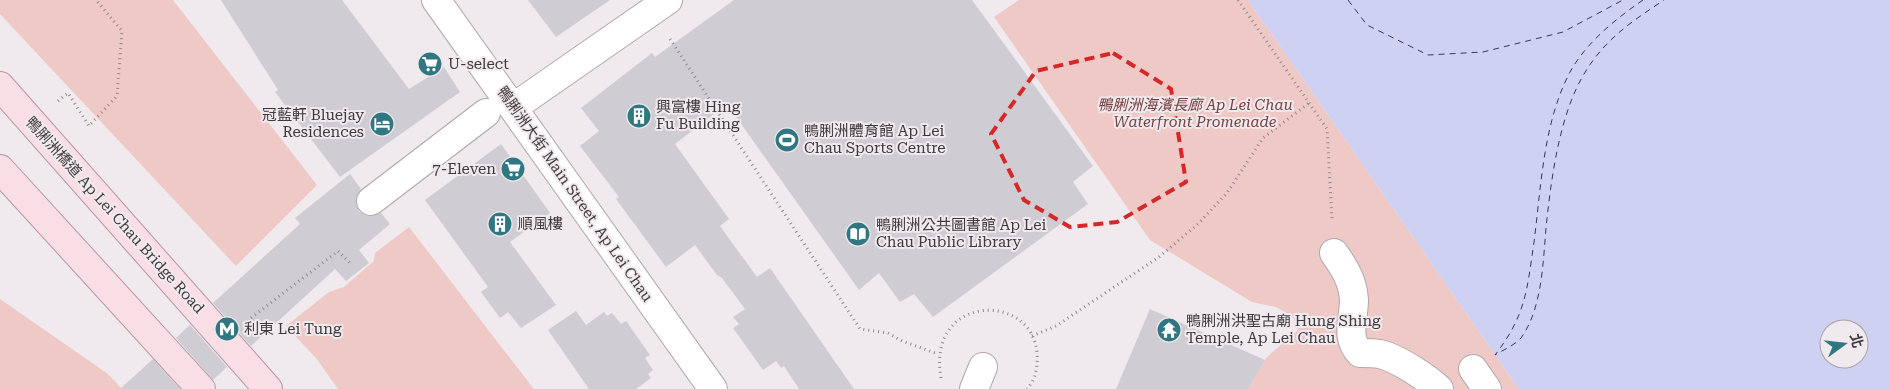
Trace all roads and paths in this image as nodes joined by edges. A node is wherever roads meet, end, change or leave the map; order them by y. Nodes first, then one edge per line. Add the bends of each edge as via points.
1 (96, 0) edge
2 (436, 0) edge
3 (1238, 0) edge
4 (655, 4) edge
5 (668, 37) dead end
6 (0, 86) edge
7 (56, 103) dead end
8 (1309, 103) junction
9 (514, 107) junction
10 (486, 113) dead end
11 (0, 169) edge
12 (370, 201) dead end
13 (1334, 253) joint
14 (350, 263) dead end
15 (250, 318) dead end
16 (1032, 336) dead end
17 (938, 354) dead end
18 (201, 389) edge
19 (268, 389) edge
20 (713, 389) edge
21 (1438, 389) edge

1 - 7 path via 122,31 117,96 89,126 68,93
2 - 9 street, 鴨脷洲大街 Main Street, Ap Lei Chau
3 - 8 path
4 - 9 street
5 - 17 path via 860,328 888,333
6 - 19 main road, 鴨脷洲橋道 Ap Lei Chau Bridge Road
8 - 13 path via 1327,129
8 - 16 path via 1262,138 1227,193 1159,257 1056,326
9 - 20 street, 鴨脷洲大街 Main Street, Ap Lei Chau
10 - 12 street
11 - 18 main road
13 - 21 street via 1348,272 1354,299 1353,346 1360,353 1380,354 1401,364 1430,380
14 - 15 path via 338,251

